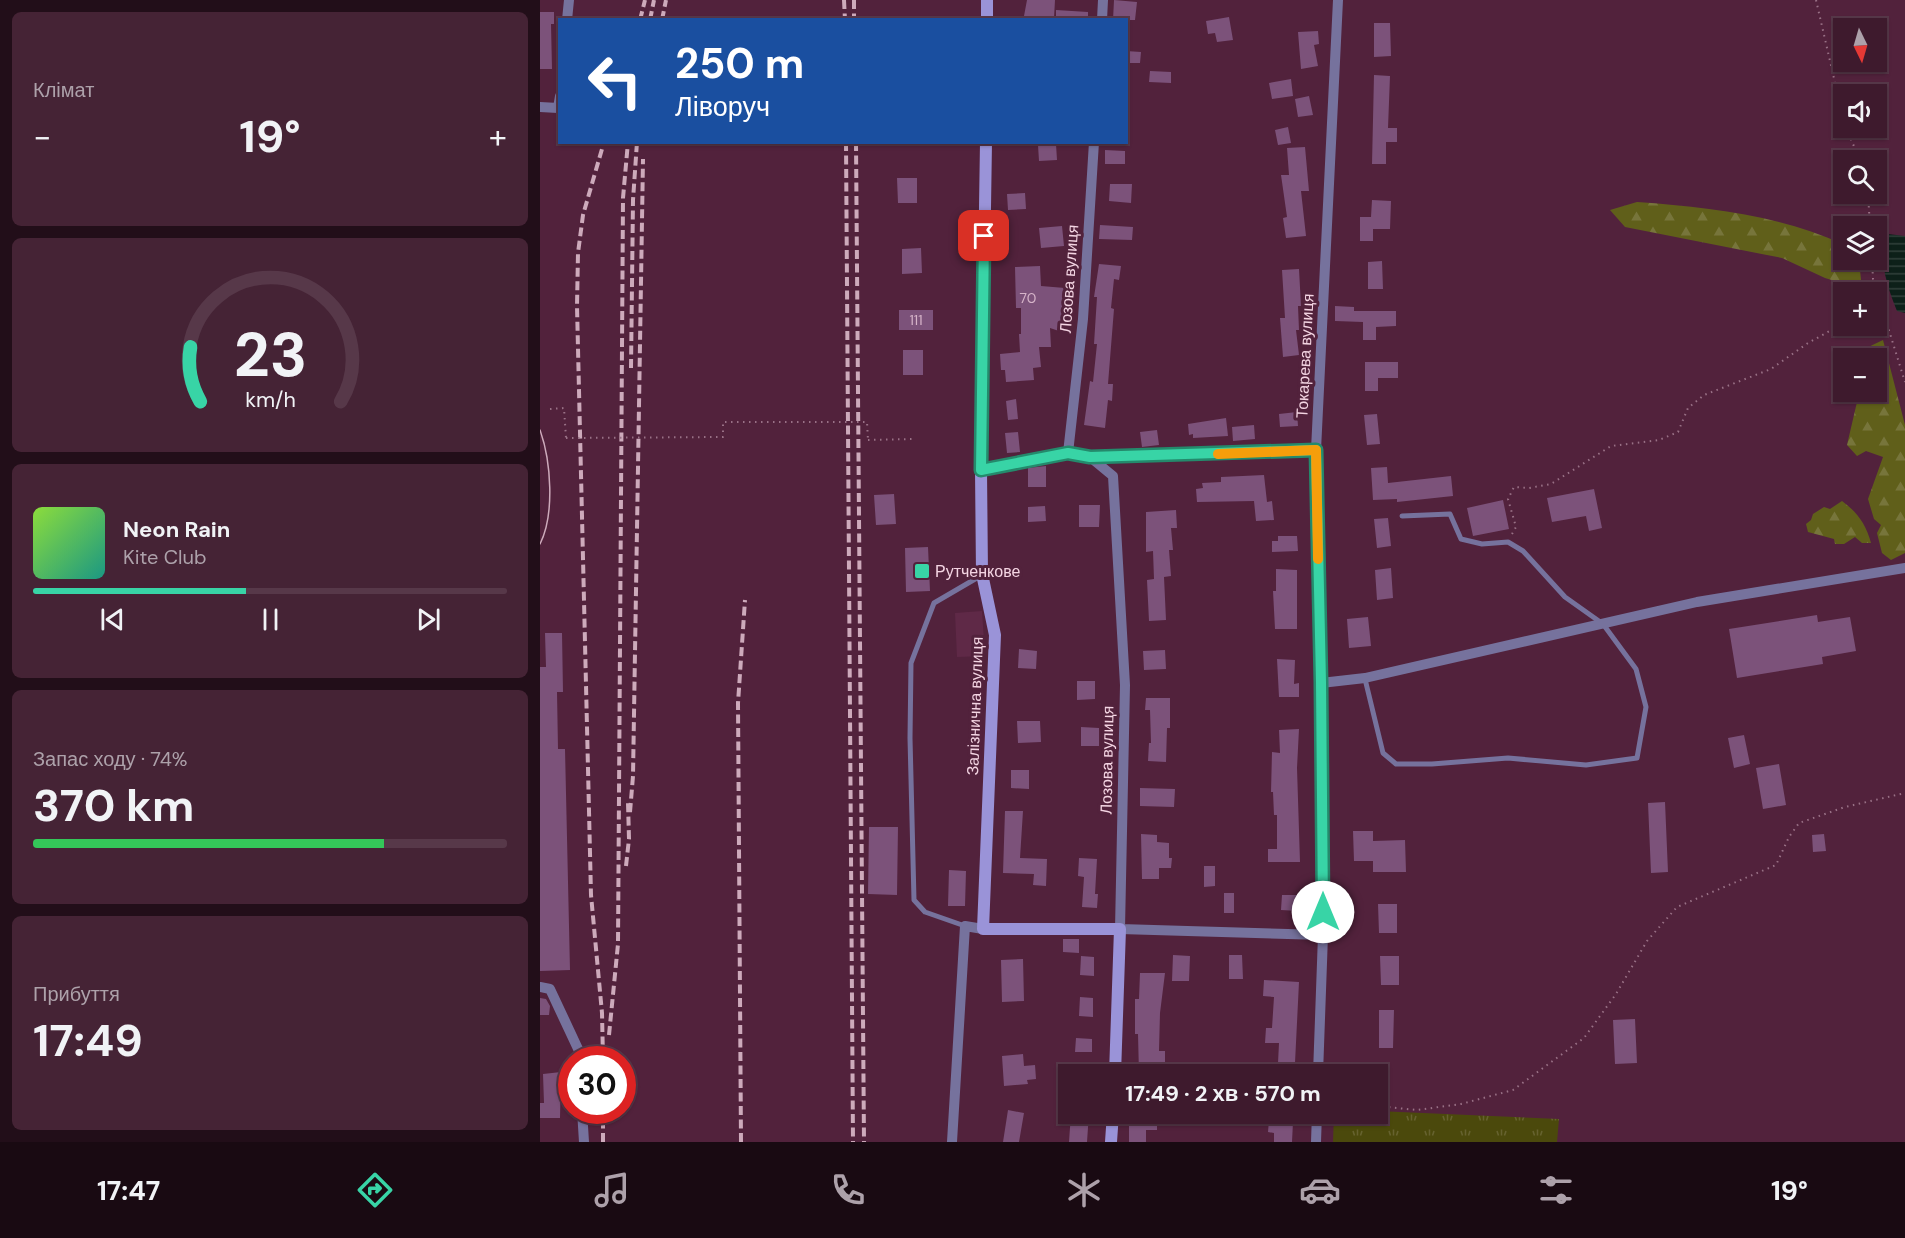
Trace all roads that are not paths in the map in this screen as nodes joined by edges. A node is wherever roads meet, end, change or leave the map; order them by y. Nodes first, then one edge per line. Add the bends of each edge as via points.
1 (569, 0) edge
2 (987, 0) edge
3 (1103, 0) edge
4 (1338, 0) edge
5 (567, 18) edge
6 (987, 18) edge
7 (1102, 18) edge
8 (540, 107) edge
9 (558, 108) edge
10 (986, 144) edge
11 (1094, 144) edge
12 (1316, 450) junction
13 (1068, 453) junction
14 (1090, 457) junction
15 (981, 470) junction
16 (1402, 516) dead end
17 (1905, 568) edge
18 (982, 574) junction
19 (1603, 624) junction
20 (1365, 678) junction
21 (1321, 682) junction
22 (965, 926) junction
23 (982, 929) junction
24 (1120, 929) junction
25 (1323, 935) junction
26 (540, 987) edge
27 (577, 1046) edge
28 (1115, 1064) edge
29 (1318, 1064) edge
30 (583, 1124) edge
31 (1112, 1124) edge
32 (1317, 1124) edge
33 (584, 1142) edge
34 (952, 1142) edge
35 (1111, 1142) edge
36 (1316, 1142) edge

1 - 5 street
2 - 6 main road
3 - 7 street
4 - 12 street, Токарева вулиця
8 - 9 street
10 - 15 main road, Залізнична вулиця
11 - 13 street, Лозова вулиця via 1083,319
12 - 14 street
12 - 21 street, Токарева вулиця
13 - 14 street
13 - 15 street
14 - 24 street, Лозова вулиця via 1113,476 1125,685
15 - 18 main road, Залізнична вулиця
16 - 19 lane via 1450,513 1461,538 1482,544 1508,542 1523,550 1565,597
17 - 19 street via 1697,602
18 - 22 lane via 934,603 911,663 914,900 925,912
18 - 23 main road, Залізнична вулиця via 995,635
19 - 20 street
19 - 20 lane via 1636,669 1646,707 1637,758 1586,765 1508,758 1396,764 1383,753
20 - 21 street
21 - 25 street, Токарева вулиця
22 - 23 street
22 - 34 street
23 - 24 main road
24 - 25 street
24 - 28 main road, Лозова вулиця
25 - 29 street, Токарева вулиця
26 - 27 street via 550,988
30 - 33 street
31 - 35 main road
32 - 36 street

